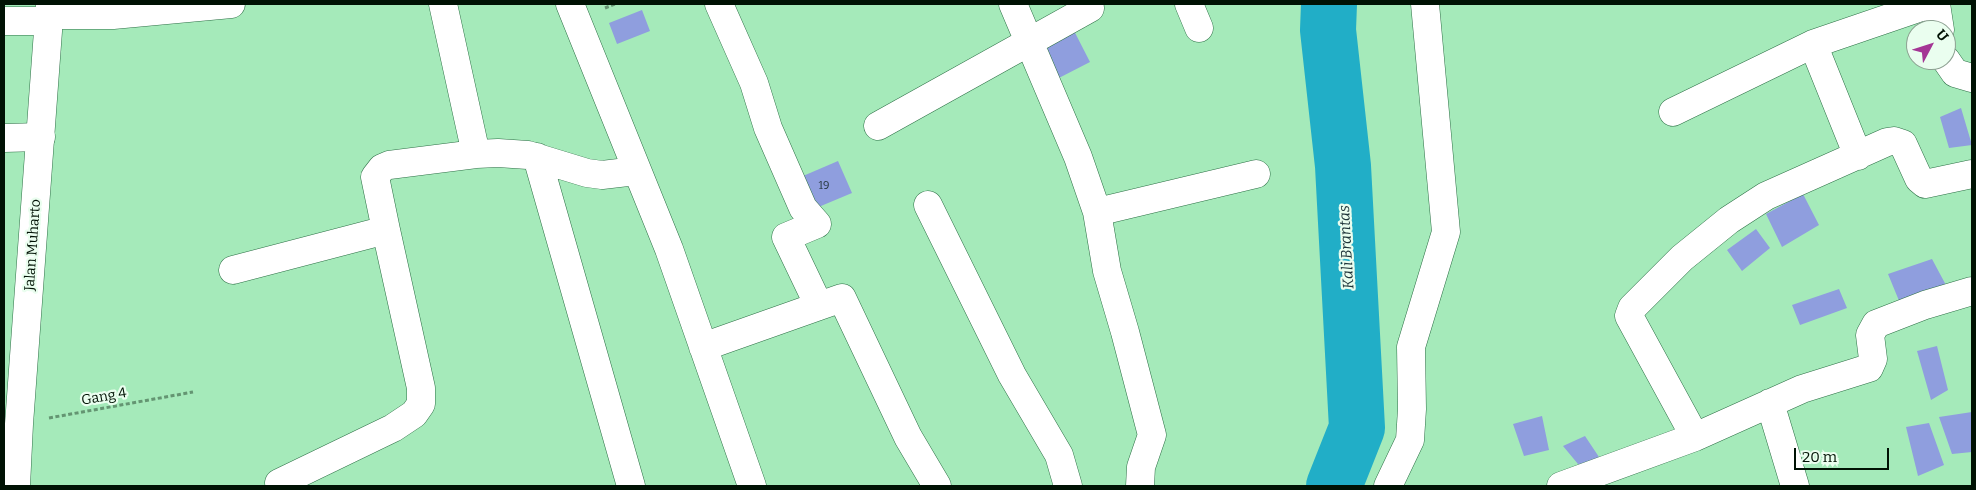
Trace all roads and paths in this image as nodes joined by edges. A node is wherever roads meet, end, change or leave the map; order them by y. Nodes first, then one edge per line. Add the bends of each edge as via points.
1 (231, 4) edge
2 (443, 4) edge
3 (570, 4) edge
4 (719, 4) edge
5 (1013, 4) edge
6 (1088, 4) edge
7 (1425, 4) edge
8 (1930, 4) edge
9 (1936, 4) edge
10 (49, 13) edge
11 (1938, 20) edge
12 (4, 21) edge
13 (1029, 40) junction
14 (1813, 44) junction
15 (1953, 70) edge
16 (1972, 78) edge
17 (1673, 112) dead end
18 (878, 126) dead end
19 (41, 136) junction
20 (4, 138) edge
21 (476, 154) junction
22 (1858, 156) junction
23 (537, 157) junction
24 (636, 171) junction
25 (1256, 174) dead end
26 (1972, 174) edge
27 (928, 205) dead end
28 (1097, 212) junction
29 (386, 230) junction
30 (233, 270) dead end
31 (1972, 291) edge
32 (819, 306) junction
33 (703, 347) junction
34 (193, 392) dead end
35 (1770, 403) junction
36 (11, 425) edge
37 (1695, 437) junction
38 (277, 485) edge
39 (16, 486) edge
40 (631, 486) edge
41 (752, 486) edge
42 (937, 486) edge
43 (1068, 486) edge
44 (1140, 486) edge
45 (1388, 486) edge
46 (1561, 486) edge
47 (1795, 486) edge

1 - 10 street via 113,15
2 - 21 street
3 - 24 street
4 - 32 street via 803,208 818,224 786,237
5 - 13 street
6 - 13 street via 1090,8
7 - 45 street via 1446,232 1411,348 1410,440
8 - 14 street
9 - 11 street
10 - 12 street
10 - 19 street, Jalan Muharto
13 - 18 street
13 - 28 street via 1078,157
14 - 17 street
14 - 22 street
15 - 16 street
19 - 20 street
19 - 36 street, Jalan Muharto
21 - 23 street
21 - 29 street via 382,168 375,178
22 - 26 street via 1894,141 1903,144 1919,179 1925,184
22 - 37 street via 1766,196 1728,220 1682,258 1632,308 1629,316 1632,323
23 - 24 street via 587,174
23 - 40 street
24 - 33 street via 669,249
25 - 28 street
27 - 43 street via 1012,375 1058,455
28 - 44 street via 1107,271 1152,436 1141,468
29 - 30 street
29 - 38 street via 421,388 421,404 414,414 393,428
31 - 35 street via 1876,324 1870,335 1872,366
32 - 33 street
32 - 42 street via 842,298 908,437
33 - 41 street
34 - 36 path, Gang 4
35 - 37 street
35 - 47 street
36 - 39 street, Jalan Muharto
37 - 46 street

